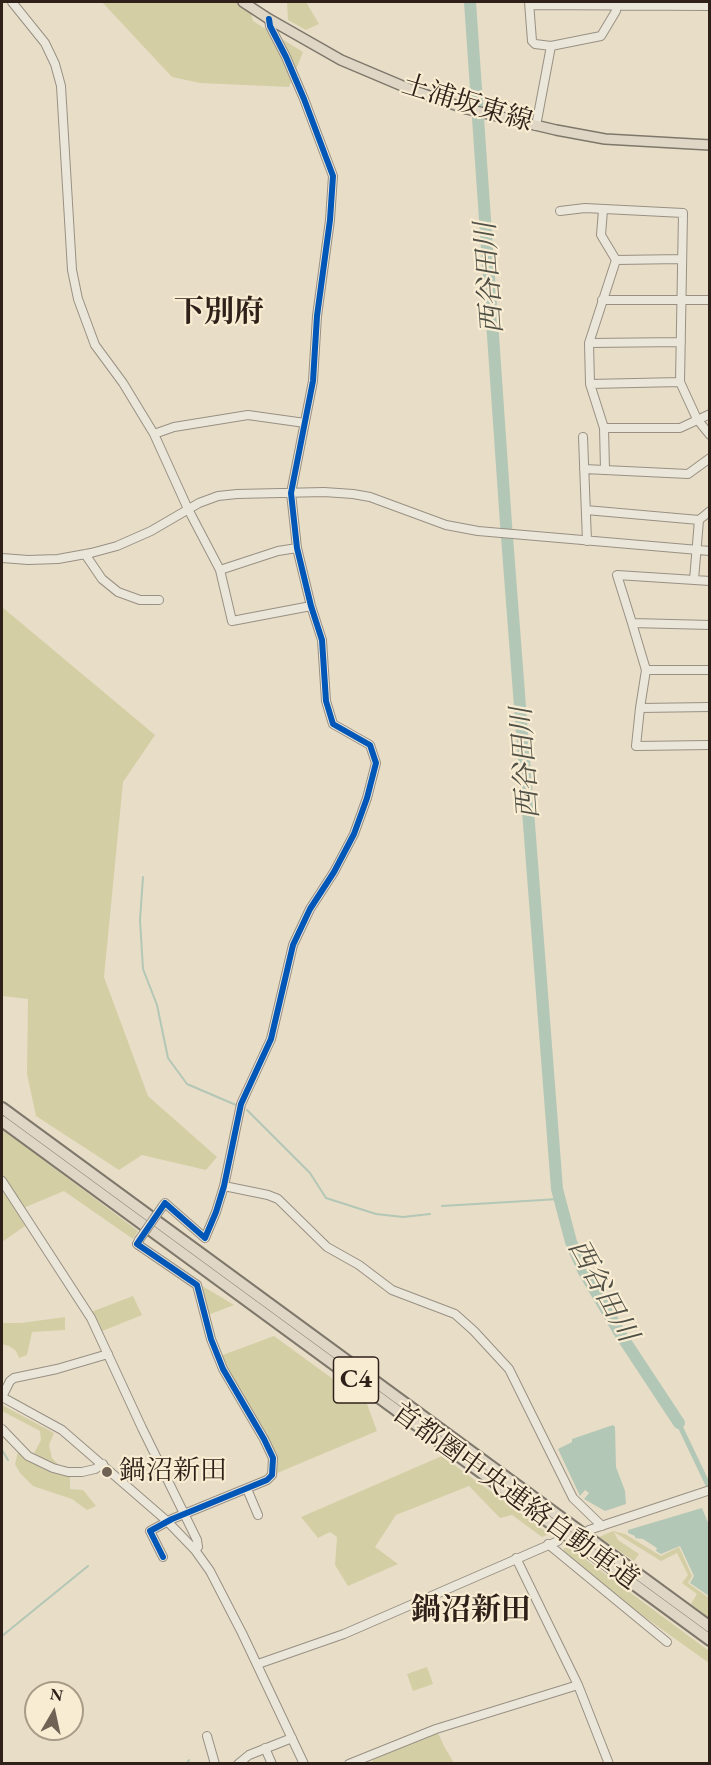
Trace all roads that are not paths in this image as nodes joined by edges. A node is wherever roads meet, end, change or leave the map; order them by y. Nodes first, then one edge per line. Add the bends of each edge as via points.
1 (12, 2) edge
2 (243, 2) edge
3 (529, 3) edge
4 (684, 4) edge
5 (616, 6) junction
6 (710, 6) edge
7 (269, 19) junction
8 (551, 46) junction
9 (536, 126) junction
10 (710, 145) edge
11 (603, 210) junction
12 (560, 211) dead end
13 (682, 259) junction
14 (616, 260) junction
15 (682, 299) junction
16 (603, 300) junction
17 (710, 300) edge
18 (681, 342) junction
19 (589, 343) junction
20 (680, 382) junction
21 (590, 384) junction
22 (710, 414) edge
23 (697, 420) junction
24 (305, 423) junction
25 (604, 428) junction
26 (154, 434) junction
27 (710, 435) edge
28 (583, 437) dead end
29 (710, 458) edge
30 (584, 469) junction
31 (605, 469) junction
32 (291, 493) junction
33 (188, 509) junction
34 (586, 510) junction
35 (710, 512) edge
36 (699, 520) junction
37 (587, 541) junction
38 (297, 548) junction
39 (697, 550) junction
40 (710, 551) edge
41 (85, 554) junction
42 (2, 558) edge
43 (220, 570) junction
44 (694, 580) junction
45 (710, 581) edge
46 (159, 600) dead end
47 (310, 606) junction
48 (633, 623) junction
49 (710, 626) edge
50 (710, 669) edge
51 (645, 670) junction
52 (710, 707) edge
53 (640, 708) junction
54 (710, 745) edge
55 (2, 1108) edge
56 (2, 1121) edge
57 (2, 1181) edge
58 (224, 1186) junction
59 (108, 1354) junction
60 (2, 1397) edge
61 (2, 1430) edge
62 (103, 1464) junction
63 (247, 1489) junction
64 (708, 1491) edge
65 (185, 1514) junction
66 (258, 1515) dead end
67 (167, 1521) junction
68 (602, 1526) junction
69 (589, 1530) dead end
70 (558, 1540) dead end
71 (548, 1544) junction
72 (195, 1550) junction
73 (163, 1557) dead end
74 (516, 1558) junction
75 (710, 1627) edge
76 (710, 1640) edge
77 (667, 1642) dead end
78 (258, 1664) junction
79 (578, 1684) junction
80 (207, 1736) dead end
81 (292, 1738) junction
82 (265, 1748) junction
83 (215, 1764) edge
84 (238, 1764) edge
85 (272, 1764) edge
86 (304, 1764) edge
87 (349, 1764) edge
88 (609, 1764) edge

1 - 26 street via 45,43 61,86 72,270 78,299 95,345
2 - 7 main road, 土浦坂東線
3 - 5 street
3 - 8 street via 532,41
4 - 5 street
4 - 6 street
5 - 8 street via 601,36
7 - 9 main road, 土浦坂東線 via 341,60 404,87 467,109
7 - 24 street via 333,176 313,381
8 - 9 street
9 - 10 main road, 土浦坂東線 via 606,139
11 - 12 street
11 - 13 street via 683,213
11 - 14 street via 601,236
13 - 14 street
13 - 15 street
14 - 16 street
15 - 16 street
15 - 17 street
15 - 18 street
16 - 19 street
18 - 19 street
18 - 20 street
19 - 21 street
20 - 21 street
20 - 23 street
21 - 25 street
22 - 23 street
23 - 25 street via 680,428
23 - 27 street
24 - 26 street via 248,416 174,427
24 - 32 street
25 - 31 street
26 - 33 street
28 - 30 street
29 - 31 street via 688,474
30 - 31 street
30 - 34 street
32 - 33 street via 228,494
32 - 37 street via 353,494 446,525
32 - 38 street
33 - 41 street via 117,546
33 - 43 street
34 - 36 street
34 - 37 street
35 - 36 street
36 - 39 street
37 - 39 street
38 - 43 street
38 - 47 street
39 - 40 street
39 - 44 street
41 - 42 street via 40,560
41 - 46 street via 102,579 118,591 140,600
43 - 47 street via 232,621
44 - 45 street
44 - 48 street via 617,574
47 - 58 street via 322,640 326,701 333,724 370,745 376,763 354,834 293,945 271,1039 241,1104
48 - 49 street
48 - 51 street
50 - 51 street
51 - 53 street
52 - 53 street
53 - 54 street via 636,746
55 - 75 highway, 首都圏中央連絡自動車道 / C4
56 - 76 highway, 首都圏中央連絡自動車道 / C4
57 - 59 street via 85,1308
58 - 63 street, bridge via 205,1238 165,1203 137,1244 197,1285 207,1328 223,1369 273,1458 270,1478
58 - 68 street via 278,1199 327,1247 392,1290 455,1314 474,1331 509,1368 573,1498
59 - 60 street via 14,1378
59 - 65 street
60 - 62 street via 51,1423
61 - 62 street via 28,1456 53,1468 82,1472
62 - 67 street
63 - 65 street
63 - 66 street
64 - 68 street
65 - 67 street
65 - 72 street via 198,1544
67 - 72 street
67 - 73 street via 150,1531
68 - 69 street
70 - 71 street
71 - 74 street
71 - 77 street
72 - 78 street
74 - 78 street via 344,1634
74 - 79 street
78 - 81 street
79 - 87 street via 436,1729
79 - 88 street
80 - 83 street
81 - 82 street
81 - 86 street
82 - 84 street
82 - 85 street

